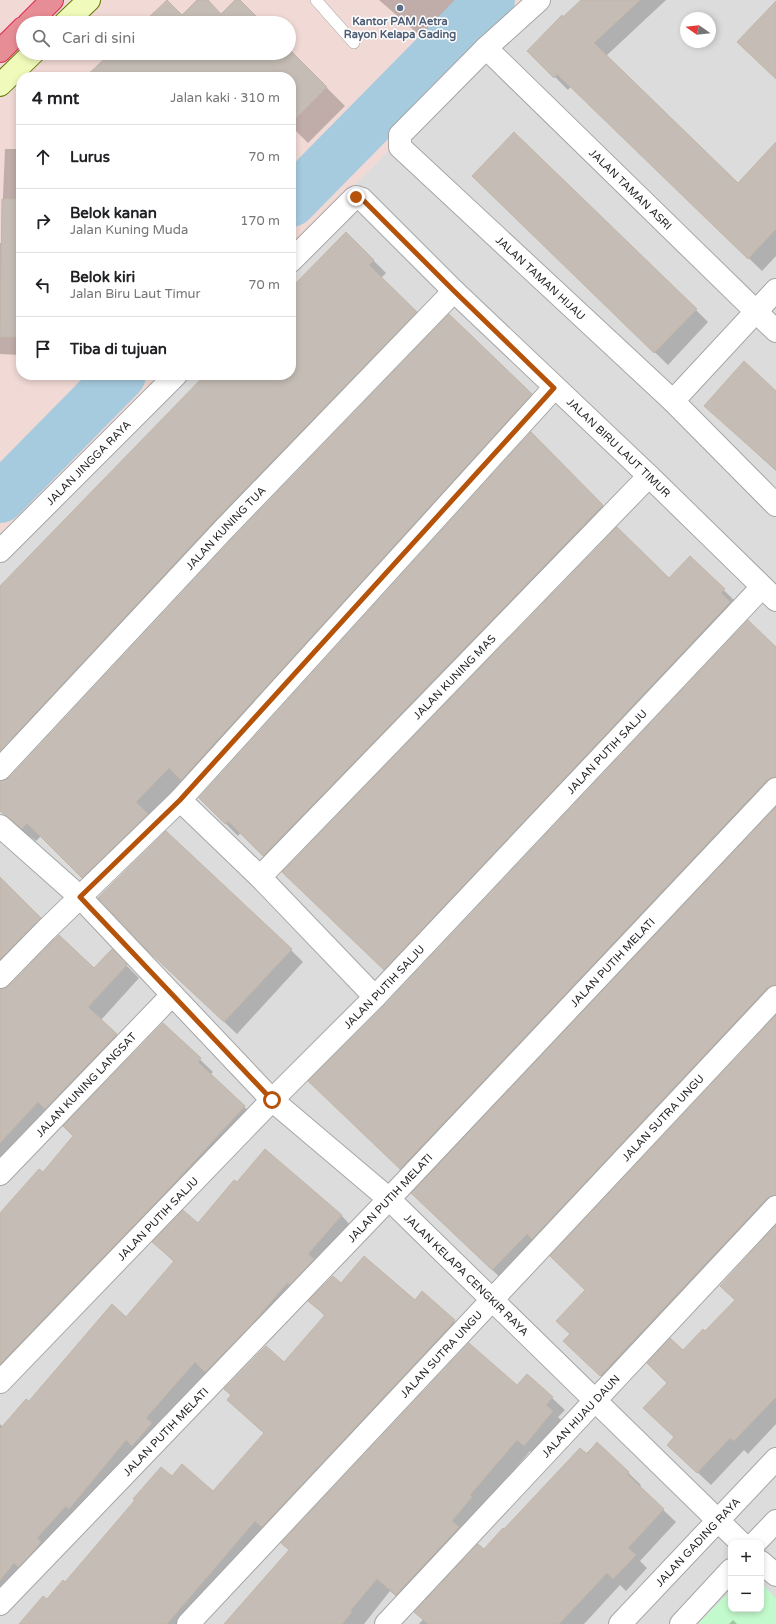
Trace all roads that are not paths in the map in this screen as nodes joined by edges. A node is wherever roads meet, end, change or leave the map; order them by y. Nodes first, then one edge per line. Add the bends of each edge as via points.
1 (52, 0) edge
2 (88, 0) edge
3 (316, 0) edge
4 (539, 0) edge
5 (35, 16) edge
6 (71, 16) edge
7 (16, 35) edge
8 (354, 43) dead end
9 (486, 48) junction
10 (0, 51) edge
11 (26, 60) edge
12 (0, 85) edge
13 (296, 256) edge
14 (776, 290) edge
15 (454, 291) junction
16 (757, 312) junction
17 (776, 330) edge
18 (171, 380) edge
19 (554, 388) junction
20 (673, 401) junction
21 (649, 476) junction
22 (776, 505) edge
23 (0, 551) edge
24 (769, 594) edge
25 (0, 769) edge
26 (776, 789) edge
27 (180, 800) junction
28 (0, 826) edge
29 (260, 877) junction
30 (80, 897) junction
31 (0, 977) edge
32 (172, 995) junction
33 (375, 997) junction
34 (776, 997) edge
35 (272, 1100) junction
36 (0, 1174) edge
37 (389, 1199) junction
38 (776, 1207) edge
39 (492, 1300) junction
40 (0, 1382) edge
41 (595, 1400) junction
42 (776, 1459) edge
43 (718, 1521) junction
44 (776, 1521) edge
45 (738, 1540) edge
46 (759, 1540) edge
47 (764, 1565) edge
48 (728, 1573) edge
49 (776, 1575) edge
50 (0, 1604) edge
51 (188, 1624) edge
52 (386, 1624) edge
53 (620, 1624) edge
54 (681, 1624) edge

1 - 5 highway
2 - 6 main road
3 - 8 lane
4 - 9 street, JALAN TAMAN HIJAU
7 - 10 highway
9 - 16 street, JALAN TAMAN ASRI
9 - 20 street, JALAN TAMAN HIJAU via 400,135 400,147
11 - 12 main road
13 - 15 street, JALAN BIRU LAUT TIMUR via 356,197 362,199
14 - 16 street
15 - 19 street, JALAN BIRU LAUT TIMUR
15 - 25 street, JALAN KUNING TUA via 224,528
16 - 17 street, JALAN TAMAN ASRI
16 - 20 street
18 - 23 street, JALAN JINGGA RAYA
19 - 21 street, JALAN BIRU LAUT TIMUR
19 - 27 street
20 - 22 street, JALAN TAMAN HIJAU
21 - 24 street, JALAN BIRU LAUT TIMUR
21 - 29 street, JALAN KUNING MAS
24 - 33 street, JALAN PUTIH SALJU
26 - 37 street, JALAN PUTIH MELATI
27 - 29 street
27 - 30 street
28 - 30 street, JALAN KELAPA CENGKIR RAYA
29 - 33 street
30 - 31 street
30 - 32 street, JALAN KELAPA CENGKIR RAYA
32 - 35 street, JALAN KELAPA CENGKIR RAYA
32 - 36 street, JALAN KUNING LANGSAT
33 - 35 street, JALAN PUTIH SALJU
34 - 39 street, JALAN SUTRA UNGU
35 - 37 street, JALAN KELAPA CENGKIR RAYA
35 - 40 street, JALAN PUTIH SALJU
37 - 39 street, JALAN KELAPA CENGKIR RAYA
37 - 50 street, JALAN PUTIH MELATI
38 - 41 street, JALAN HIJAU DAUN
39 - 41 street, JALAN KELAPA CENGKIR RAYA
39 - 51 street, JALAN SUTRA UNGU
41 - 43 street, JALAN KELAPA CENGKIR RAYA
41 - 52 street, JALAN HIJAU DAUN
42 - 43 street, JALAN GADING RAYA
43 - 45 street, JALAN KELAPA CENGKIR RAYA
43 - 53 street, JALAN GADING RAYA
44 - 46 street
47 - 49 street
48 - 54 street

